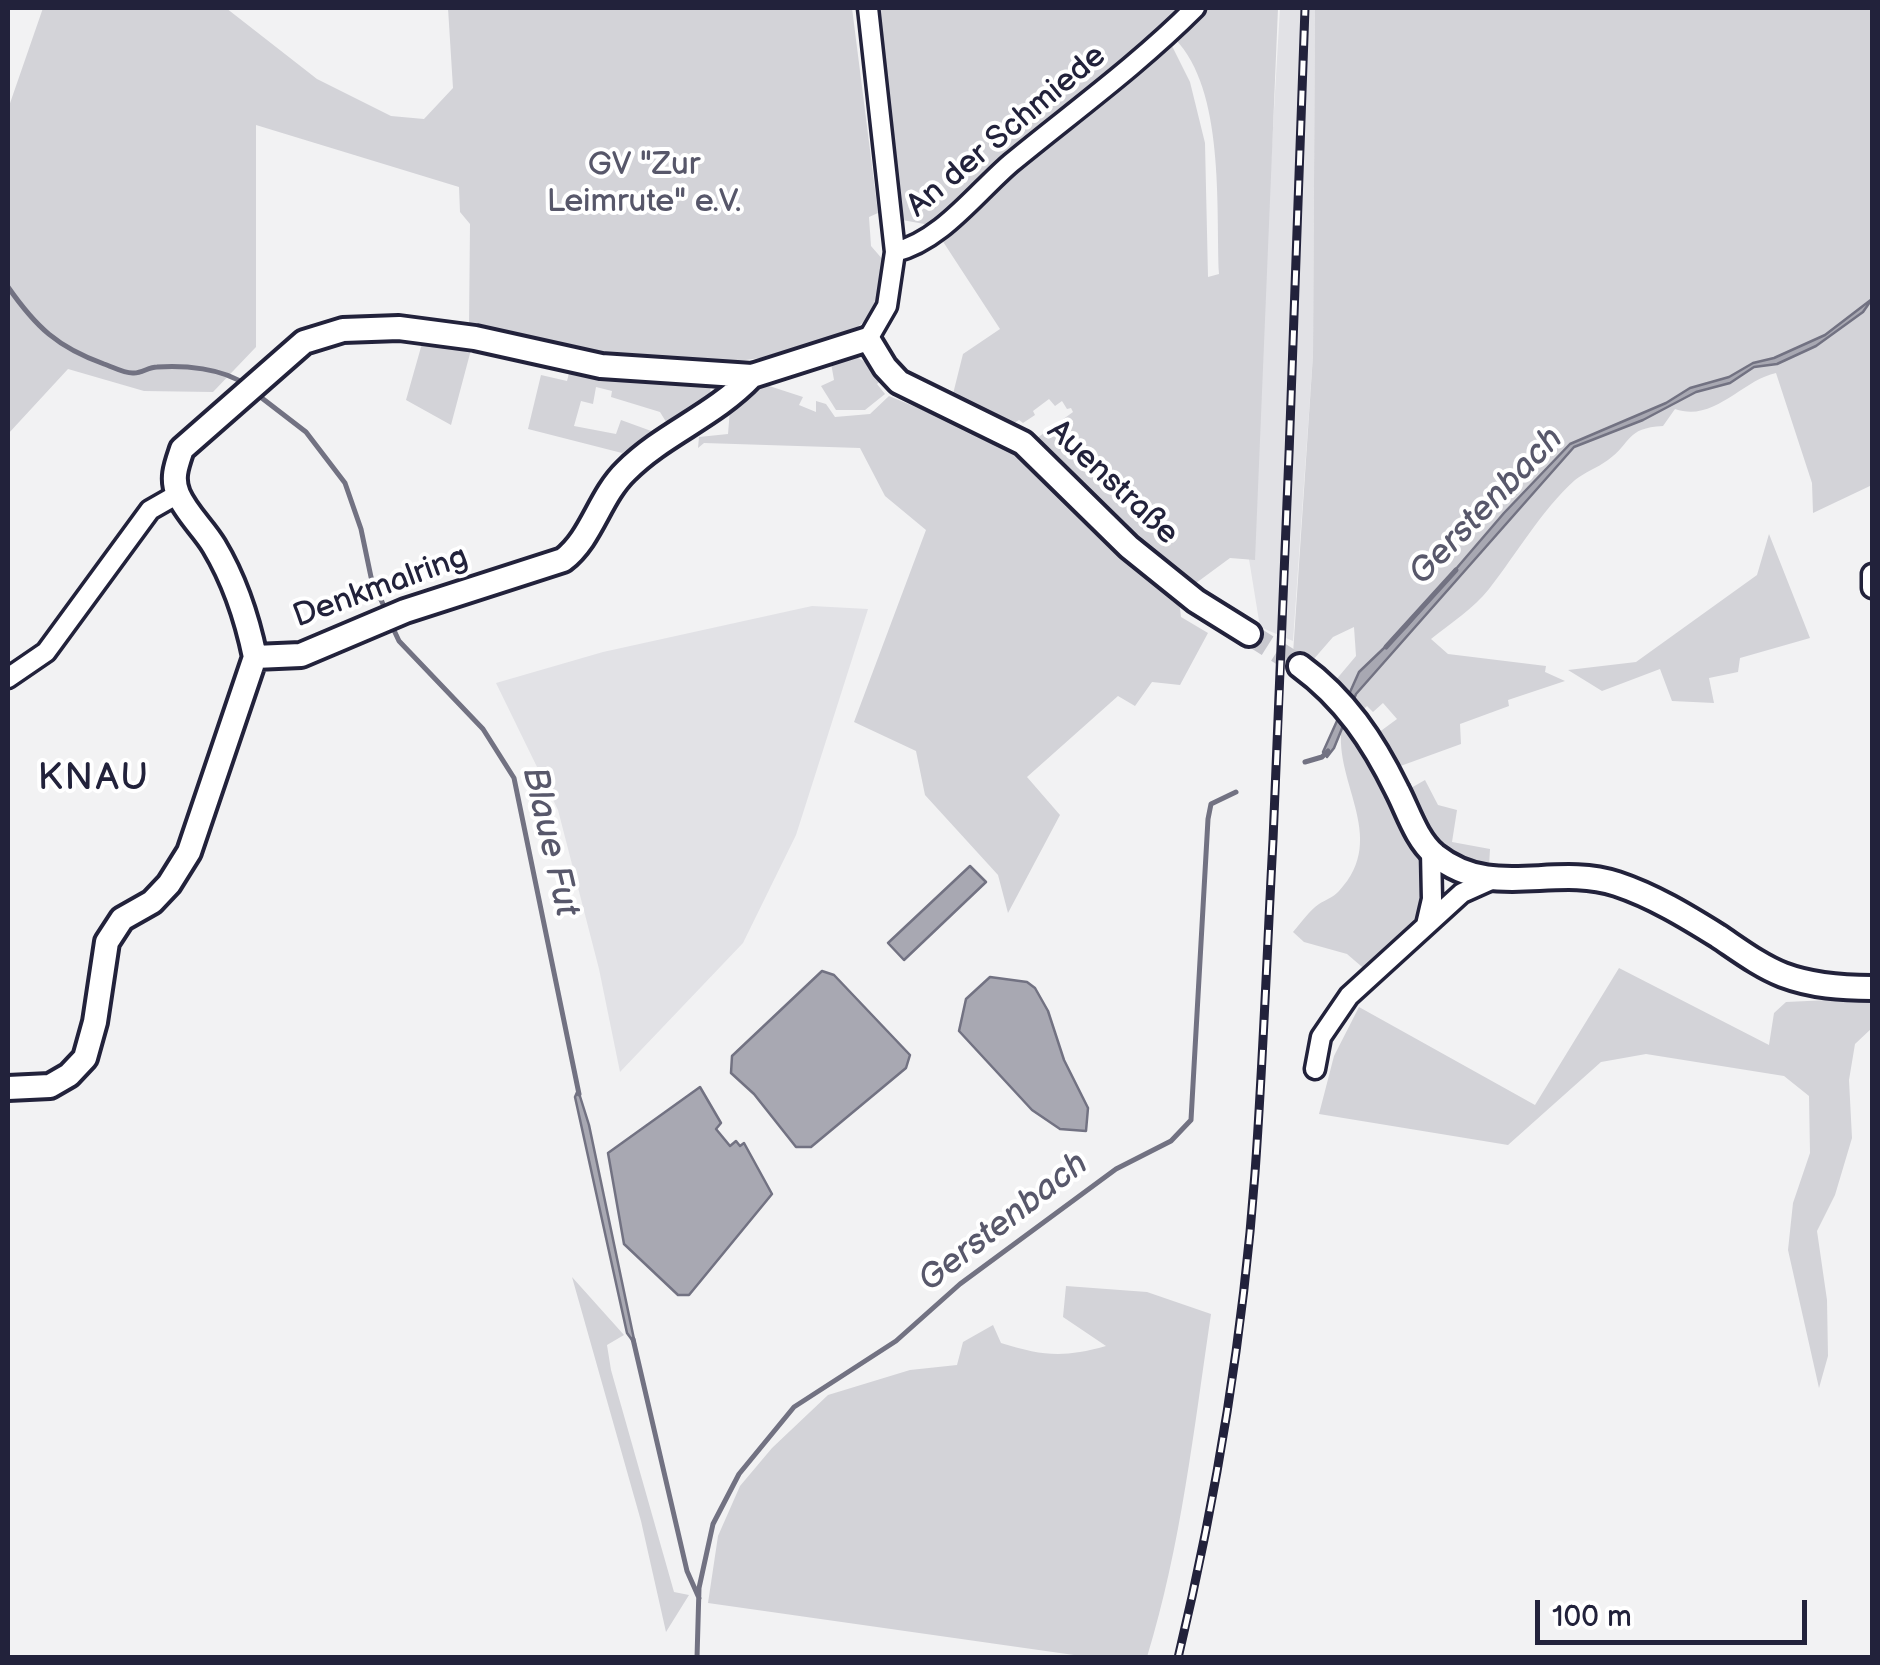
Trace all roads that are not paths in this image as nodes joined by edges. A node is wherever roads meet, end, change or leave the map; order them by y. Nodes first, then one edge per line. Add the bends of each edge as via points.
1 (868, 8) edge
2 (1195, 8) edge
3 (895, 252) junction
4 (868, 340) junction
5 (752, 376) junction
6 (178, 494) junction
7 (1872, 574) edge
8 (1872, 588) edge
9 (1249, 634) tunnel mouth
10 (254, 658) junction
11 (1300, 666) tunnel mouth
12 (8, 678) edge
13 (1431, 851) junction
14 (1491, 880) junction
15 (1426, 925) junction
16 (1872, 988) edge
17 (1315, 1069) dead end
18 (8, 1088) edge

1 - 3 street
2 - 3 street, An der Schmiede via 935,232
3 - 4 street via 887,306
4 - 5 street, Denkmalring
4 - 9 street, Auenstraße via 899,382 1023,443 1130,546
5 - 6 street, Denkmalring via 601,366 399,328 323,334 304,342 182,448 174,470
5 - 10 street, Denkmalring via 729,400 630,467 563,560 405,611 301,655
6 - 10 street, Denkmalring via 233,581
6 - 12 street via 150,510 46,652
7 - 8 street
10 - 18 street via 189,852 170,884 122,919 107,942 85,1058 50,1086
11 - 13 street via 1356,718
13 - 14 street via 1456,870
13 - 15 street
14 - 15 street via 1462,893
14 - 16 street via 1552,876 1614,883 1784,975 1831,988
15 - 17 street via 1349,996 1320,1037

